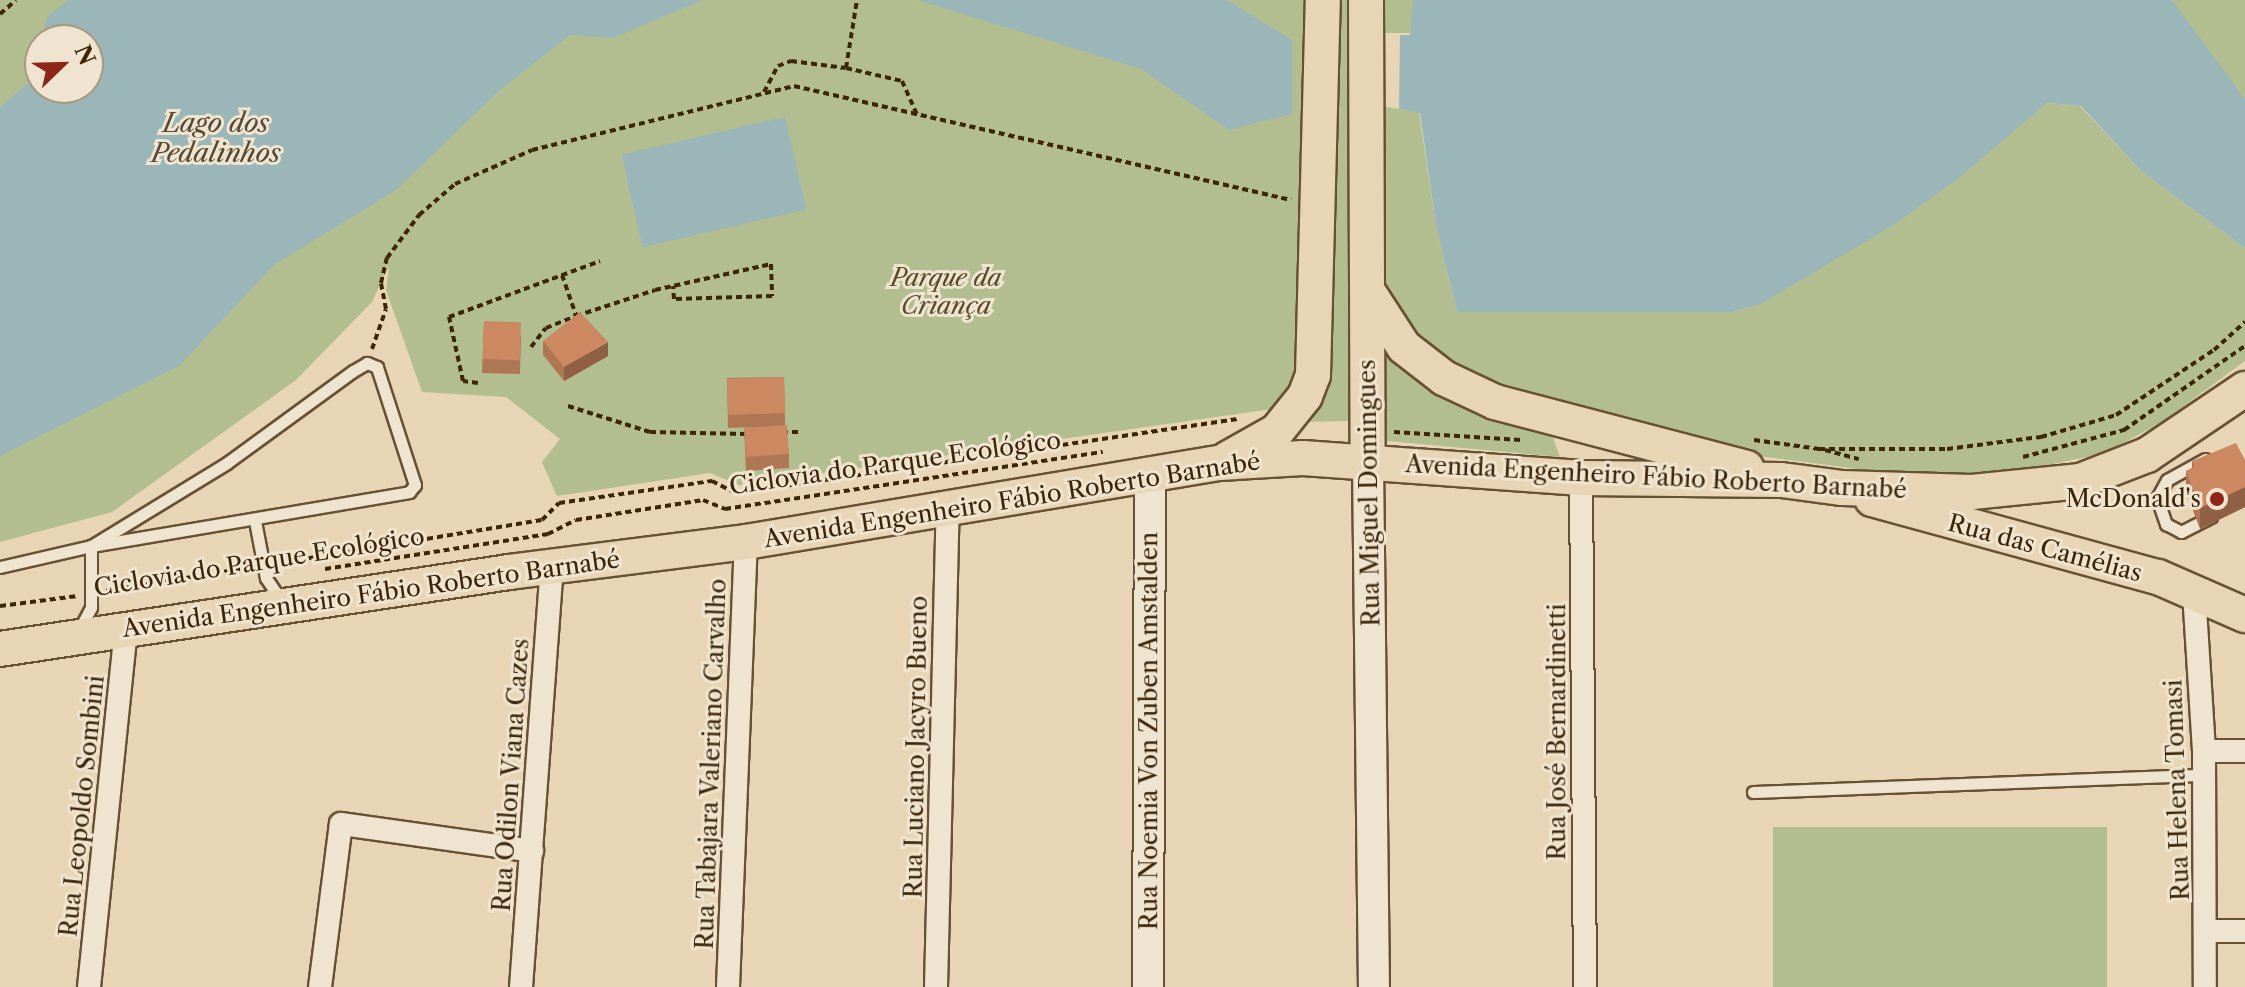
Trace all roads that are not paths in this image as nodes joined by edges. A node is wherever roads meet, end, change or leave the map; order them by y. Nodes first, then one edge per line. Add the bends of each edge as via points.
1 (1323, 0) edge
2 (1366, 0) edge
3 (1367, 290) junction
4 (2237, 402) edge
5 (1368, 446) junction
6 (2216, 457) edge
7 (1220, 463) junction
8 (1150, 476) junction
9 (1581, 478) junction
10 (1781, 480) junction
11 (1842, 488) junction
12 (948, 508) junction
13 (2219, 512) edge
14 (255, 521) junction
15 (746, 542) junction
16 (91, 546) junction
17 (552, 566) junction
18 (0, 567) edge
19 (2194, 592) junction
20 (284, 605) junction
21 (2245, 615) edge
22 (126, 630) junction
23 (76, 637) junction
24 (0, 649) edge
25 (2204, 751) junction
26 (2245, 751) edge
27 (2205, 775) junction
28 (1753, 792) dead end
29 (532, 851) junction
30 (2206, 931) junction
31 (2245, 931) edge
32 (89, 987) edge
33 (320, 987) edge
34 (521, 987) edge
35 (728, 987) edge
36 (936, 987) edge
37 (1148, 987) edge
38 (1374, 987) edge
39 (1585, 987) edge
40 (2205, 987) edge

1 - 7 main road, Rua Miguel Domingues via 1313,375 1305,396 1277,431
2 - 3 main road, Rua Miguel Domingues
3 - 5 main road, Rua Miguel Domingues
3 - 10 main road via 1404,347 1444,378 1495,402 1723,460
4 - 11 main road, Avenida Engenheiro Fábio Roberto Barnabé via 2147,455 2080,481 1972,492
5 - 7 main road, Avenida Engenheiro Fábio Roberto Barnabé via 1303,458
5 - 9 main road, Avenida Engenheiro Fábio Roberto Barnabé
5 - 38 main road, Rua Miguel Domingues
6 - 13 lane via 2167,480 2157,498 2166,524 2181,532
7 - 8 main road, Avenida Engenheiro Fábio Roberto Barnabé
8 - 12 main road, Avenida Engenheiro Fábio Roberto Barnabé
8 - 37 main road, Rua Noemia Von Zuben Amstalden
9 - 10 main road, Avenida Engenheiro Fábio Roberto Barnabé
9 - 39 street, Rua José Bernardinetti
10 - 11 main road, Avenida Engenheiro Fábio Roberto Barnabé
11 - 19 main road, Rua das Camélias via 1907,512 2158,577
12 - 15 main road, Avenida Engenheiro Fábio Roberto Barnabé
12 - 36 street, Rua Luciano Jacyro Bueno
14 - 16 lane
14 - 16 lane via 409,492 415,485 377,367 367,363 227,463
14 - 20 lane via 263,566
15 - 17 main road, Avenida Engenheiro Fábio Roberto Barnabé
15 - 35 street, Rua Tabajara Valeriano Carvalho
16 - 18 lane
16 - 23 lane via 91,607
17 - 20 main road, Avenida Engenheiro Fábio Roberto Barnabé
17 - 29 street, Rua Odilon Viana Cazes
19 - 21 main road, Rua das Camélias
19 - 25 street, Rua Helena Tomasi
20 - 22 main road, Avenida Engenheiro Fábio Roberto Barnabé
22 - 23 main road, Avenida Engenheiro Fábio Roberto Barnabé
22 - 32 street, Rua Leopoldo Sombini
23 - 24 main road, Avenida Engenheiro Fábio Roberto Barnabé
25 - 26 street
25 - 27 street, Rua Helena Tomasi
27 - 28 lane
27 - 30 street, Rua Helena Tomasi
29 - 33 street via 341,824
29 - 34 street, Rua Odilon Viana Cazes
30 - 31 street
30 - 40 street, Rua Helena Tomasi

